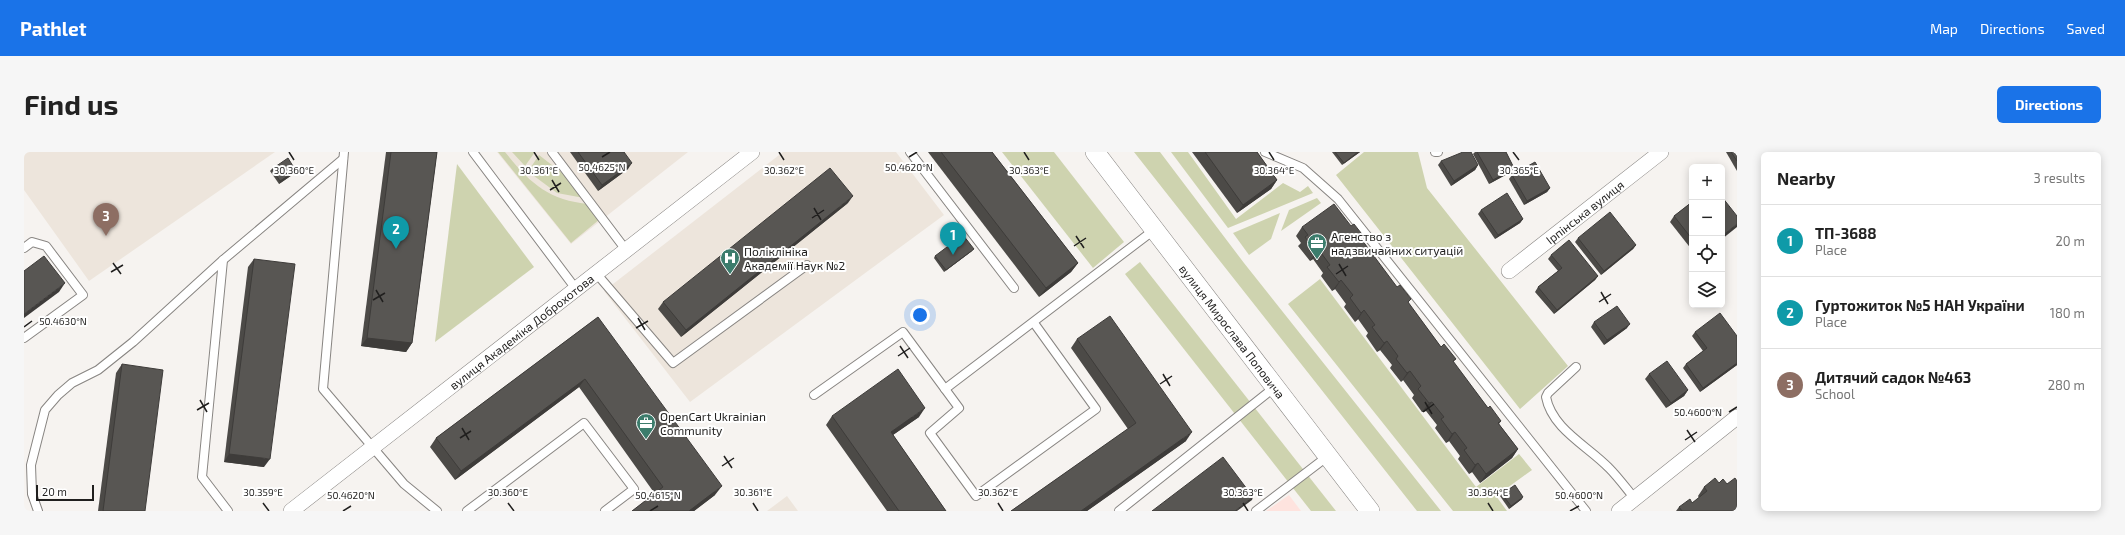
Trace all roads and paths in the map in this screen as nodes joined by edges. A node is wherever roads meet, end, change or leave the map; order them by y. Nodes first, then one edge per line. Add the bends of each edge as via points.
1 (473, 152) edge
2 (552, 152) edge
3 (752, 152) edge
4 (910, 152) edge
5 (1094, 152) edge
6 (1265, 152) edge
7 (1661, 152) edge
8 (343, 155) edge
9 (1154, 230) junction
10 (24, 248) edge
11 (626, 250) junction
12 (223, 260) junction
13 (807, 265) dead end
14 (1509, 271) dead end
15 (596, 273) junction
16 (1014, 288) dead end
17 (576, 289) junction
18 (1034, 323) junction
19 (24, 338) edge
20 (1576, 367) dead end
21 (1275, 387) junction
22 (945, 389) junction
23 (814, 395) dead end
24 (1737, 417) edge
25 (373, 447) junction
26 (1328, 456) junction
27 (1634, 499) junction
28 (38, 511) edge
29 (228, 511) edge
30 (291, 511) edge
31 (437, 511) edge
32 (467, 511) edge
33 (605, 511) edge
34 (1119, 511) edge
35 (1256, 511) edge
36 (1370, 511) edge
37 (1586, 511) edge
38 (1618, 511) edge

1 - 17 lane
2 - 11 lane
3 - 11 street, вулиця Академіка Доброхотова
4 - 16 lane
5 - 9 street, вулиця Мирослава Поповича
6 - 37 lane via 1303,168 1338,199
7 - 14 street, Ірпінська вулиця
8 - 12 lane
8 - 25 lane via 323,389
9 - 18 lane
9 - 21 street, вулиця Мирослава Поповича
10 - 19 lane via 32,242 46,246 83,295
11 - 15 street, вулиця Академіка Доброхотова
12 - 28 lane via 133,342 98,370 67,387 45,410 31,465 32,494
12 - 29 lane via 202,477
13 - 15 lane via 673,363
15 - 17 street, вулиця Академіка Доброхотова
17 - 25 street, вулиця Академіка Доброхотова
18 - 22 lane
18 - 22 lane via 1096,409 976,496 930,433 959,408
20 - 27 lane via 1548,393 1546,398 1549,409 1560,424 1608,467
21 - 26 street, вулиця Мирослава Поповича
21 - 34 lane
22 - 23 lane via 903,332
24 - 27 street
25 - 30 street, вулиця Академіка Доброхотова
25 - 31 lane via 402,485
26 - 35 lane
26 - 36 street, вулиця Мирослава Поповича
27 - 38 street
32 - 33 lane via 584,423 634,489

